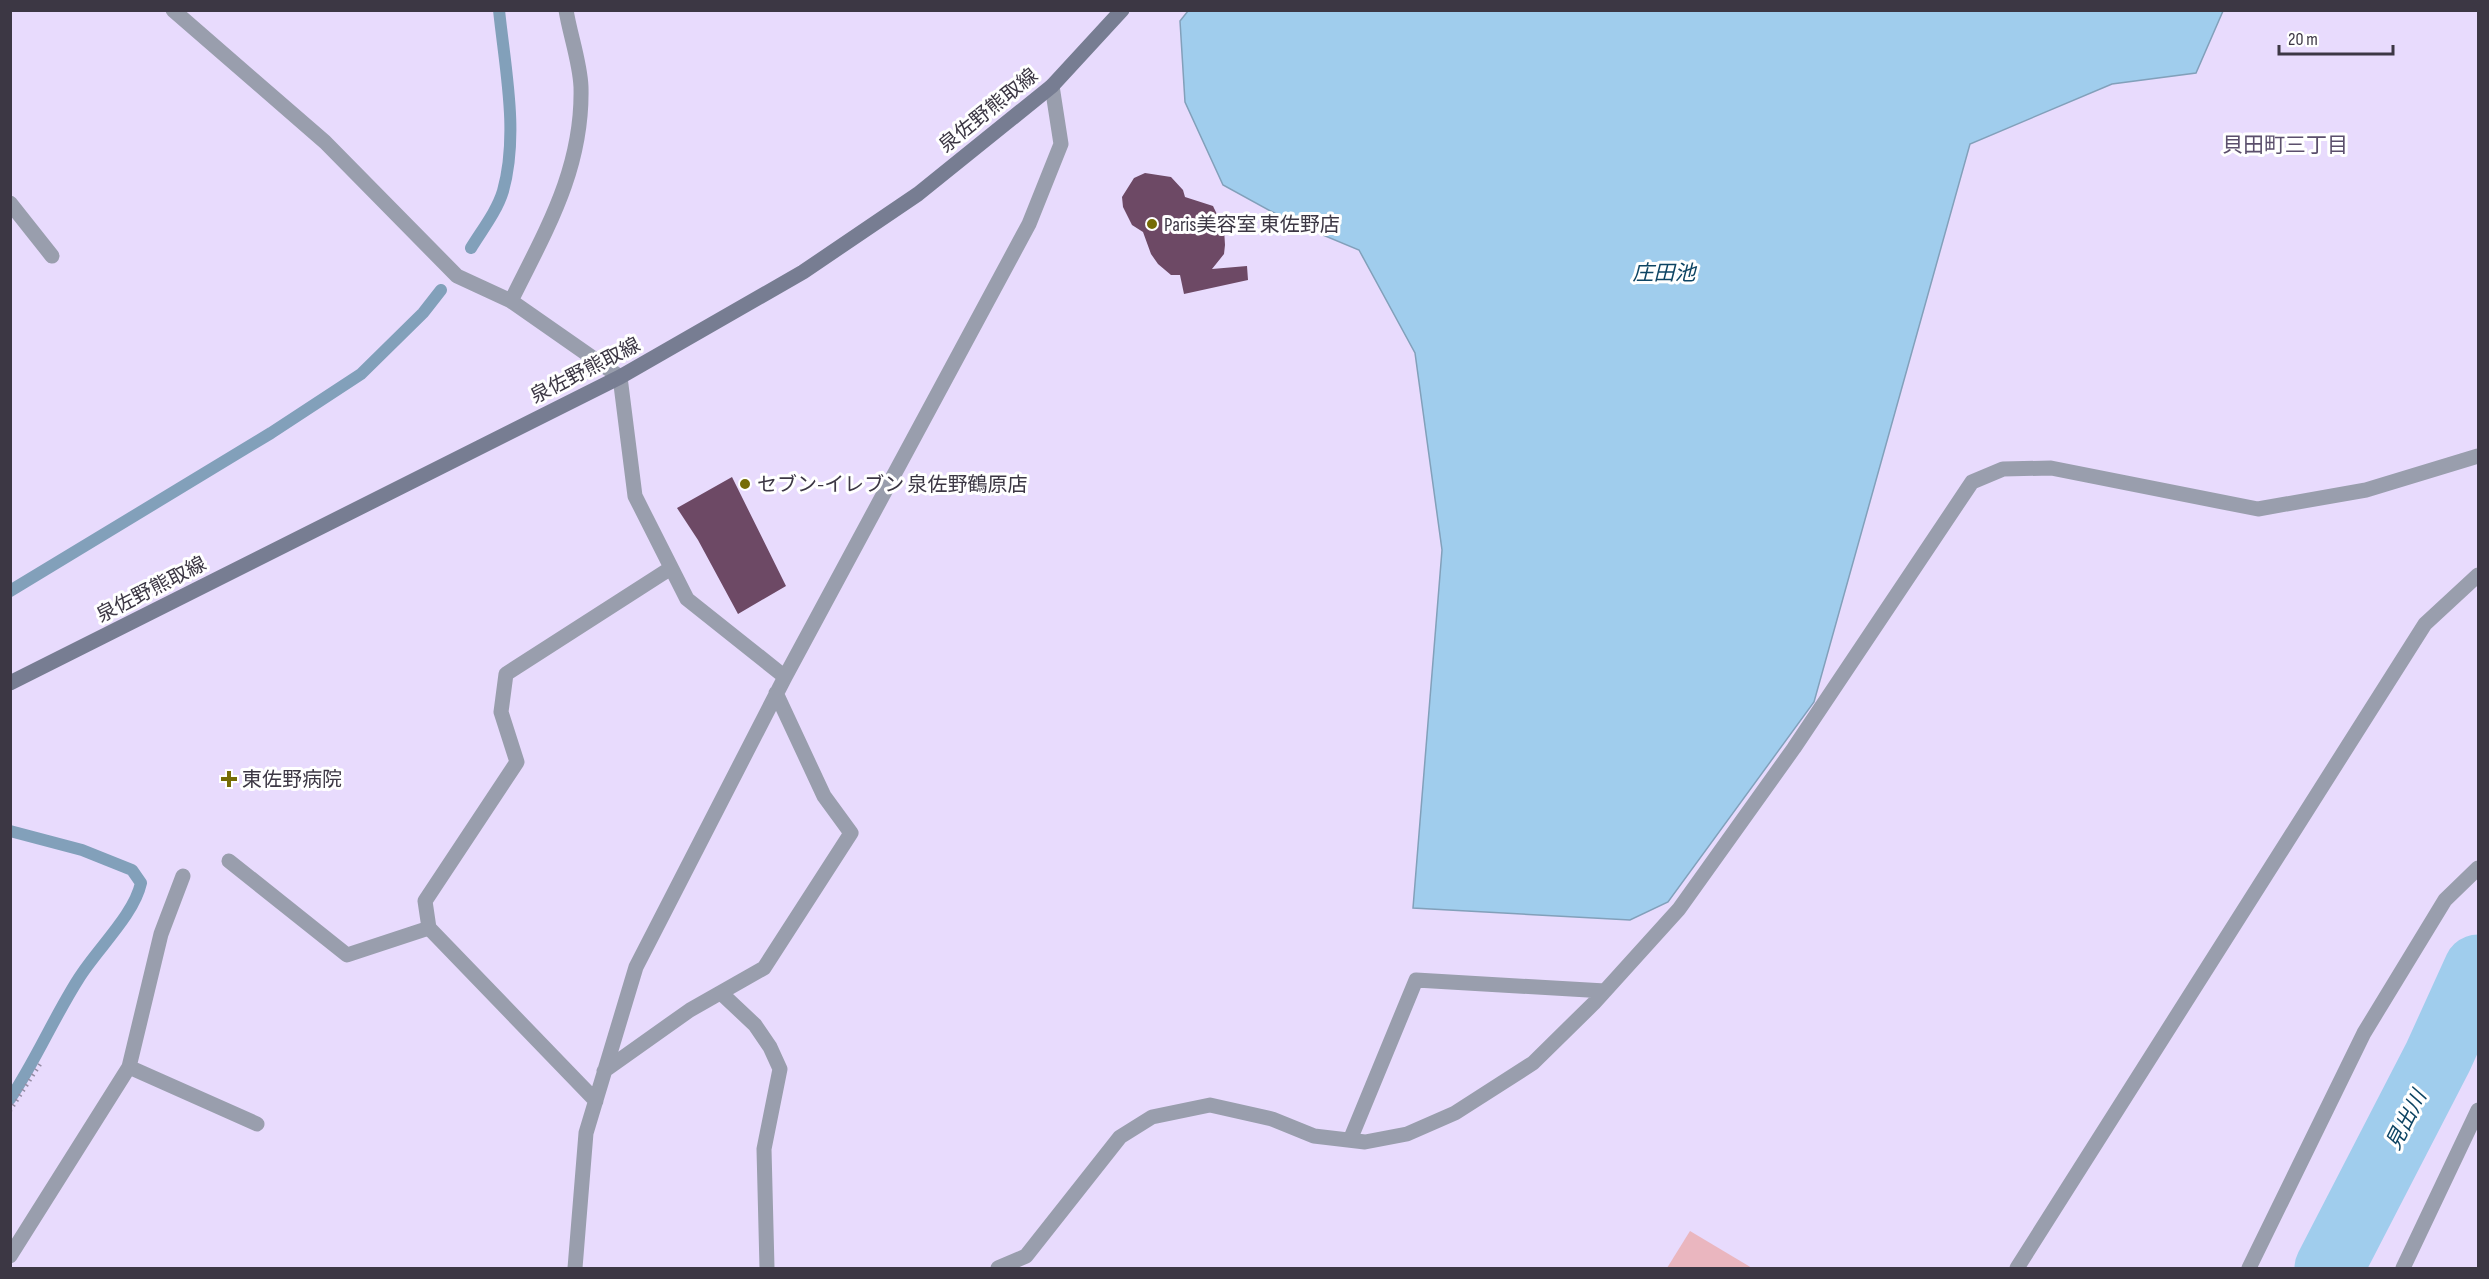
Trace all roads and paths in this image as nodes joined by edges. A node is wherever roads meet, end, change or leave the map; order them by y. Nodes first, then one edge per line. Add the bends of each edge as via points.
1 (173, 10) edge
2 (566, 10) edge
3 (1122, 10) edge
4 (1052, 86) junction
5 (10, 203) edge
6 (52, 256) dead end
7 (512, 301) junction
8 (620, 377) junction
9 (2478, 456) edge
10 (671, 568) junction
11 (2478, 575) edge
12 (785, 677) junction
13 (10, 683) edge
14 (776, 693) junction
15 (229, 861) dead end
16 (2478, 868) edge
17 (183, 876) dead end
18 (429, 928) junction
19 (1605, 991) junction
20 (721, 993) junction
21 (41, 1063) dead end
22 (129, 1067) junction
23 (604, 1071) junction
24 (596, 1101) junction
25 (2478, 1110) edge
26 (10, 1111) edge
27 (257, 1125) dead end
28 (1350, 1140) junction
29 (10, 1256) edge
30 (575, 1269) edge
31 (767, 1269) edge
32 (998, 1269) edge
33 (2017, 1269) edge
34 (2249, 1269) edge
35 (2403, 1269) edge

1 - 7 street via 325,142 457,276
2 - 7 street via 581,85 578,141 563,195
3 - 4 main road, 泉佐野熊取線
4 - 8 main road, 泉佐野熊取線 via 918,194 803,272
4 - 12 street via 1061,144 1029,224
5 - 6 street
7 - 8 street
8 - 10 street via 635,496
8 - 13 main road, 泉佐野熊取線
9 - 19 street via 2366,490 2258,509 2051,468 2003,470 1972,482 1794,748 1679,909
10 - 12 street via 687,599
10 - 18 street via 506,674 501,712 517,762 425,901
11 - 33 street via 2425,624
12 - 14 street
14 - 20 street via 824,796 851,833 764,968
14 - 23 street via 636,967
15 - 18 street via 347,955
16 - 34 street via 2445,900 2364,1033
17 - 22 street via 160,934
18 - 24 street
19 - 28 street via 1533,1063 1455,1113 1407,1134 1365,1142
19 - 28 street via 1416,980
20 - 23 street via 690,1010
20 - 31 street via 755,1025 780,1069 764,1149
21 - 26 path
22 - 27 street
22 - 29 street
23 - 24 street
24 - 30 street via 586,1133
25 - 35 street
28 - 32 street via 1314,1137 1272,1119 1210,1105 1152,1117 1120,1137 1026,1256

